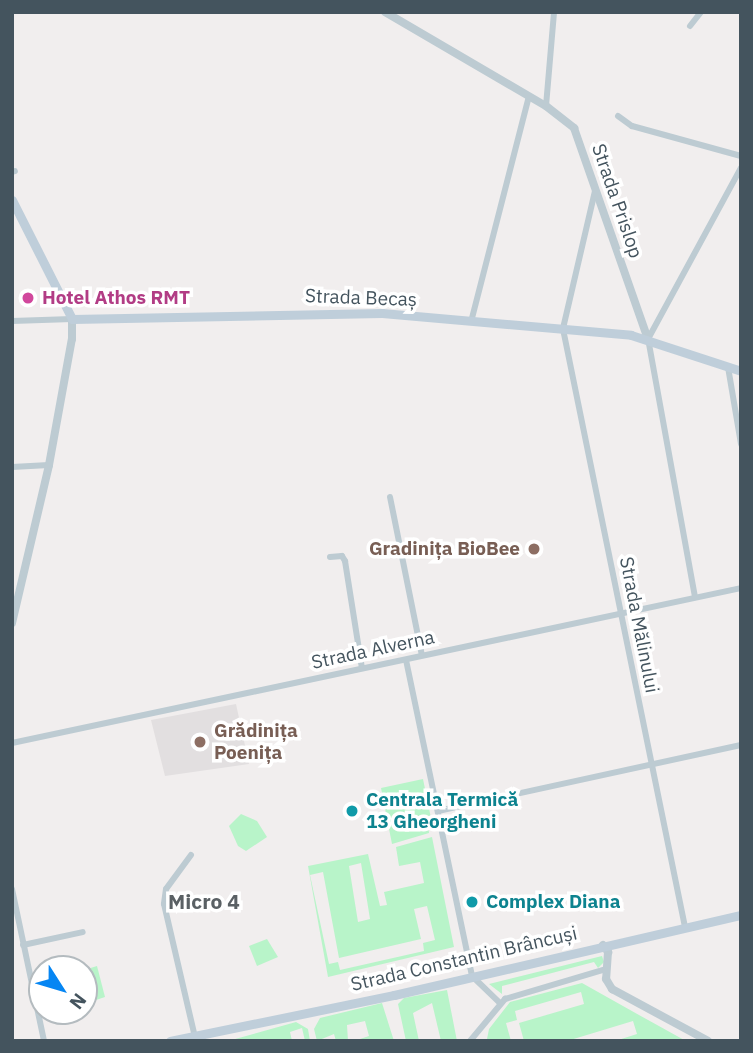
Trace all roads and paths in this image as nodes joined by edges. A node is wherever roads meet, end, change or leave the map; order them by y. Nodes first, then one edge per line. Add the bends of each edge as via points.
1 (385, 12) edge
2 (554, 12) edge
3 (702, 12) edge
4 (690, 26) dead end
5 (529, 96) junction
6 (546, 106) junction
7 (618, 116) dead end
8 (741, 156) edge
9 (741, 168) edge
10 (596, 186) junction
11 (12, 200) edge
12 (72, 319) junction
13 (12, 321) edge
14 (471, 322) junction
15 (564, 329) junction
16 (648, 338) junction
17 (728, 367) junction
18 (741, 371) edge
19 (741, 444) edge
20 (49, 465) junction
21 (12, 467) edge
22 (390, 497) dead end
23 (330, 557) dead end
24 (741, 588) edge
25 (695, 597) junction
26 (620, 614) junction
27 (12, 623) edge
28 (422, 655) junction
29 (406, 660) junction
30 (362, 668) junction
31 (12, 743) edge
32 (741, 745) edge
33 (651, 765) junction
34 (438, 811) junction
35 (191, 855) dead end
36 (12, 890) edge
37 (741, 915) edge
38 (685, 927) junction
39 (83, 932) dead end
40 (621, 941) junction
41 (23, 945) junction
42 (603, 945) junction
43 (606, 970) junction
44 (472, 976) junction
45 (499, 1003) junction
46 (220, 1036) edge
47 (195, 1037) junction
48 (44, 1041) edge
49 (170, 1041) edge
50 (470, 1041) edge
51 (708, 1041) edge

1 - 5 street, Strada Prislop
2 - 6 street
3 - 4 street
5 - 6 street, Strada Prislop
5 - 14 street
6 - 10 street, Strada Prislop via 574,128
7 - 8 street via 632,126
9 - 16 street
10 - 15 street
10 - 16 street, Strada Prislop
11 - 12 main road
12 - 13 street
12 - 14 main road, Strada Becaș via 339,312
12 - 20 street
14 - 15 main road, Strada Becaș
15 - 16 main road, Strada Becaș
15 - 26 street, Strada Mălinului
16 - 17 main road, Strada Becaș
16 - 25 street
17 - 18 main road, Strada Becaș
17 - 19 street
20 - 21 street
20 - 27 street
22 - 28 street
23 - 30 street via 342,556 345,561
24 - 25 street, Strada Alverna
25 - 26 street, Strada Alverna
26 - 28 street, Strada Alverna
26 - 33 street, Strada Mălinului
28 - 29 street, Strada Alverna
29 - 30 street, Strada Alverna
29 - 34 street
30 - 31 street, Strada Alverna
32 - 33 street
33 - 34 street
33 - 38 street, Strada Mălinului
34 - 44 street
35 - 47 street via 166,889 164,904
36 - 41 street
37 - 38 main road, Strada Constantin Brâncuși
38 - 40 main road, Strada Constantin Brâncuși
39 - 41 street
40 - 42 main road, Strada Constantin Brâncuși
40 - 43 street
41 - 48 street
42 - 43 street via 609,957
42 - 44 main road, Strada Constantin Brâncuși
43 - 45 street
43 - 51 street via 607,983 615,992
44 - 45 street
44 - 46 main road, Strada Constantin Brâncuși
45 - 50 street
46 - 47 main road, Strada Constantin Brâncuși
47 - 49 main road, Strada Constantin Brâncuși

